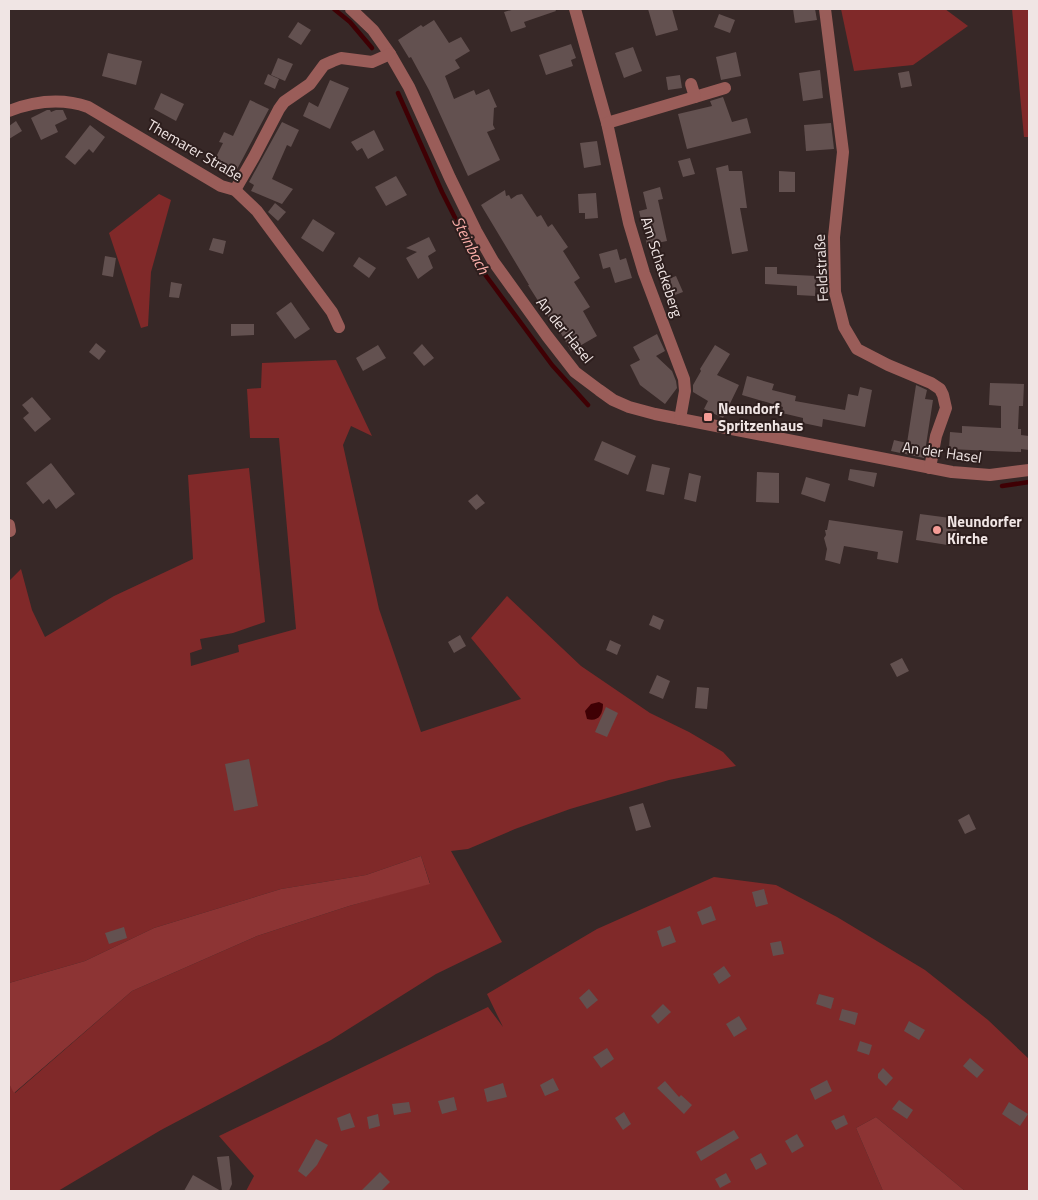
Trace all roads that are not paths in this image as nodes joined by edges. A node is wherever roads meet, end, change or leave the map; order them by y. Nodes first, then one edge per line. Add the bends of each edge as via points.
1 (352, 9) edge
2 (575, 9) edge
3 (825, 9) edge
4 (390, 54) junction
5 (691, 84) dead end
6 (725, 88) dead end
7 (695, 97) junction
8 (9, 112) edge
9 (607, 123) junction
10 (234, 190) junction
11 (339, 327) dead end
12 (680, 419) junction
13 (930, 468) junction
14 (1029, 470) edge

1 - 4 street, An der Hasel
2 - 9 street, Am Schackeberg
3 - 13 street, Feldstraße via 843,152 834,237 835,292 844,327 857,349 940,389 946,408
4 - 10 street via 372,62 341,58 324,65 310,84 278,109
4 - 12 street, An der Hasel via 493,261 561,355 575,372 613,400
5 - 7 street
6 - 7 street
7 - 9 street
8 - 10 street, Themarer Straße via 24,105 74,102 88,107 221,186
9 - 12 street, Am Schackeberg via 631,230 684,379
10 - 11 street, Themarer Straße via 276,234 332,312
12 - 13 street, An der Hasel
13 - 14 street, An der Hasel via 970,475

